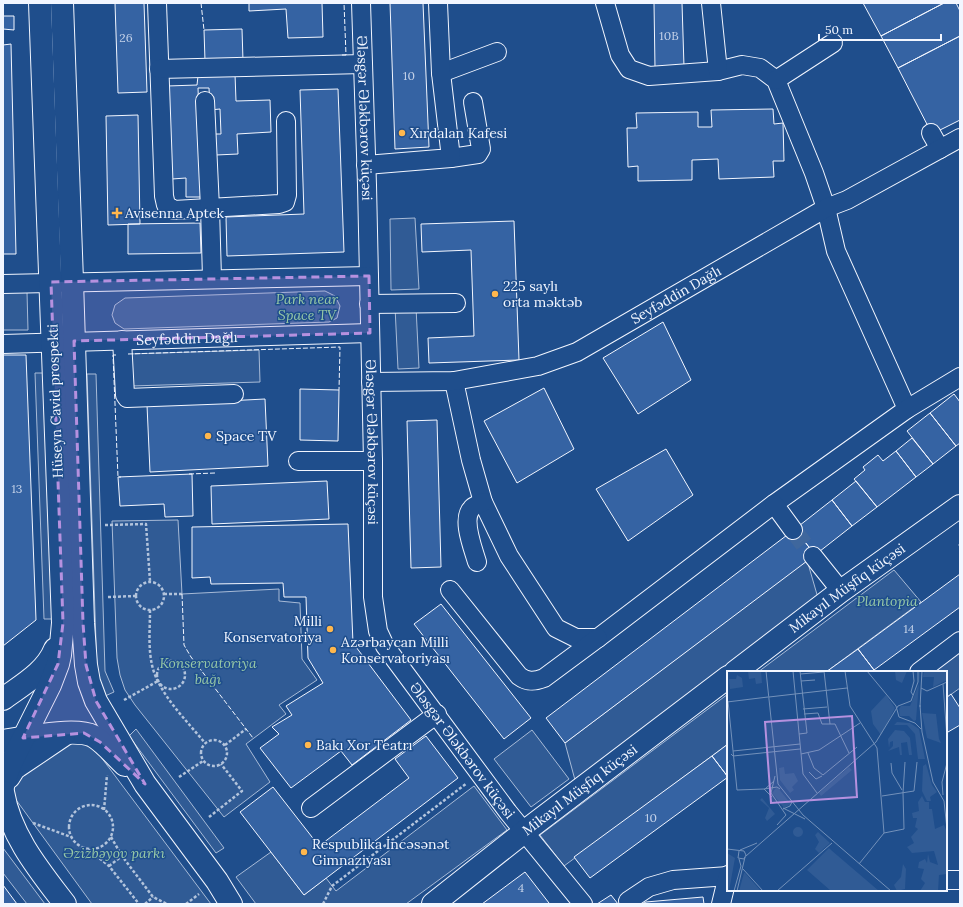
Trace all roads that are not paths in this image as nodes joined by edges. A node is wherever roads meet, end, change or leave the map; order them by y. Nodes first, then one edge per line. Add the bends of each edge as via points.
1 (40, 3) edge
2 (62, 3) edge
3 (157, 3) edge
4 (361, 3) edge
5 (438, 3) edge
6 (605, 3) edge
7 (711, 3) edge
8 (833, 44) dead end
9 (497, 52) dead end
10 (363, 64) junction
11 (160, 69) junction
12 (718, 71) junction
13 (441, 72) junction
14 (776, 80) junction
15 (204, 101) dead end
16 (473, 102) dead end
17 (286, 121) dead end
18 (931, 133) dead end
19 (960, 138) edge
20 (940, 149) junction
21 (452, 158) junction
22 (366, 165) junction
23 (210, 208) junction
24 (826, 208) junction
25 (369, 276) junction
26 (212, 278) junction
27 (72, 281) junction
28 (51, 282) junction
29 (3, 284) edge
30 (456, 303) dead end
31 (369, 304) junction
32 (370, 333) junction
33 (122, 340) junction
34 (74, 341) junction
35 (53, 342) junction
36 (3, 344) edge
37 (960, 377) edge
38 (454, 381) junction
39 (371, 382) junction
40 (234, 394) dead end
41 (907, 409) junction
42 (298, 461) dead end
43 (373, 461) junction
44 (483, 502) junction
45 (774, 504) junction
46 (960, 506) edge
47 (793, 530) tunnel mouth
48 (813, 556) tunnel mouth
49 (477, 562) dead end
50 (450, 590) dead end
51 (841, 591) junction
52 (73, 623) junction
53 (598, 638) junction
54 (960, 641) edge
55 (736, 671) edge
56 (920, 671) edge
57 (727, 678) edge
58 (3, 699) edge
59 (437, 714) junction
60 (70, 732) junction
61 (13, 739) edge
62 (145, 784) junction
63 (3, 792) edge
64 (311, 808) dead end
65 (3, 821) edge
66 (524, 832) junction
67 (34, 863) junction
68 (727, 876) edge
69 (727, 880) edge
70 (947, 880) edge
71 (960, 880) edge
72 (216, 881) junction
73 (628, 901) dead end
74 (576, 902) edge
75 (65, 904) edge
76 (226, 904) edge
77 (231, 904) edge
78 (432, 904) edge
79 (721, 904) edge

1 - 28 main road, Hüseyn Cavid prospekti
2 - 27 main road, Hüseyn Cavid prospekti
3 - 11 street
4 - 10 street, Ələsgər Ələkbərov küçəsi
5 - 13 street
6 - 12 street via 620,55 629,68 650,76
7 - 12 street
8 - 14 street
9 - 13 street
10 - 11 street
10 - 22 street, Ələsgər Ələkbərov küçəsi
11 - 23 street via 166,205 174,210
12 - 14 street via 742,65 760,68
13 - 21 street
14 - 24 street
15 - 23 street
16 - 21 street via 481,149 478,154
17 - 23 street via 285,202
18 - 20 street
19 - 20 street, Seyfəddin Dağlı
20 - 24 street, Seyfəddin Dağlı via 847,200
21 - 22 street
22 - 25 street, Ələsgər Ələkbərov küçəsi
23 - 26 street
24 - 38 street, Seyfəddin Dağlı via 577,352 538,366
24 - 41 street via 836,251
25 - 26 street
25 - 31 street, Ələsgər Ələkbərov küçəsi
26 - 27 street
27 - 28 street
27 - 34 main road, Hüseyn Cavid prospekti
28 - 29 street
28 - 35 main road, Hüseyn Cavid prospekti
30 - 31 street
31 - 32 street, Ələsgər Ələkbərov küçəsi
32 - 33 street, Seyfəddin Dağlı
32 - 39 street, Ələsgər Ələkbərov küçəsi
33 - 34 street, Seyfəddin Dağlı
33 - 40 street via 127,398
34 - 35 street, Seyfəddin Dağlı
34 - 52 main road, Hüseyn Cavid prospekti
35 - 36 street, Seyfəddin Dağlı
35 - 52 main road, Hüseyn Cavid prospekti
37 - 41 street
38 - 39 street, Seyfəddin Dağlı
38 - 44 street
39 - 43 street, Ələsgər Ələkbərov küçəsi
41 - 45 street
42 - 43 street
43 - 59 street, Ələsgər Ələkbərov küçəsi via 373,597 378,631 385,646
44 - 49 street via 473,507 466,522
44 - 53 street via 509,556 556,628 576,638
45 - 47 street
45 - 53 street
46 - 51 main road, Mikayıl Müşfiq küçəsi
48 - 51 street
50 - 53 street via 518,676 528,681 544,678
51 - 55 main road, Mikayıl Müşfiq küçəsi
52 - 58 main road via 58,641 49,661 34,676
52 - 61 main road, Hüseyn Cavid prospekti via 50,685
52 - 62 main road via 91,688 106,719
54 - 56 street
57 - 66 main road, Mikayıl Müşfiq küçəsi
59 - 64 street
59 - 66 street, Ələsgər Ələkbərov küçəsi
60 - 61 main road
60 - 62 main road via 84,733 96,739
60 - 63 main road via 14,769
61 - 63 main road, Hüseyn Cavid prospekti
62 - 72 main road
63 - 67 main road via 18,834
65 - 67 street
66 - 74 street, Ələsgər Ələkbərov küçəsi
66 - 78 main road, Mikayıl Müşfiq küçəsi
67 - 75 main road
68 - 73 street via 673,880 649,887
69 - 79 street
70 - 71 street
72 - 76 main road
72 - 77 main road

